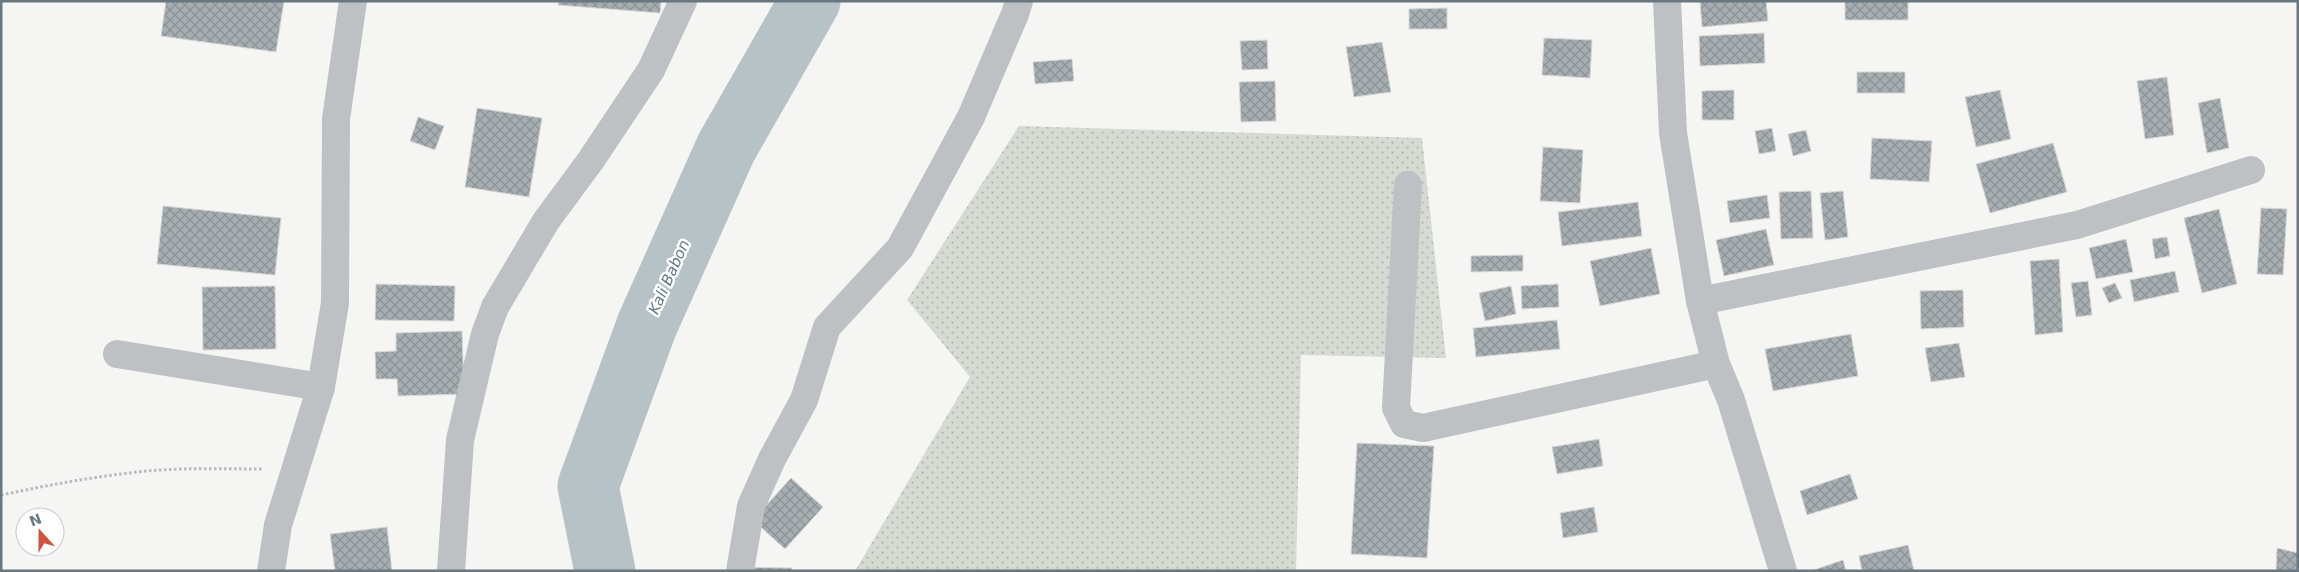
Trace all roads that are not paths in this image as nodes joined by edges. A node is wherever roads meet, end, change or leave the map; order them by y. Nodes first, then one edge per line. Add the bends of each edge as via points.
1 (353, 1) edge
2 (684, 1) edge
3 (1019, 1) edge
4 (1667, 1) edge
5 (2252, 170) dead end
6 (1408, 185) dead end
7 (1700, 301) junction
8 (117, 354) dead end
9 (1716, 364) junction
10 (321, 387) junction
11 (271, 571) edge
12 (451, 571) edge
13 (740, 571) edge
14 (1783, 571) edge

1 - 10 street via 336,119 335,303
2 - 12 street via 651,70 546,221 495,306 485,334 460,440
3 - 13 street via 971,117 900,248 827,327 804,400 751,506
4 - 7 street via 1673,133
5 - 7 street via 2077,225
6 - 9 street via 1396,408 1404,424 1423,428
7 - 9 street
8 - 10 street
9 - 14 street via 1731,400
10 - 11 street via 278,525

